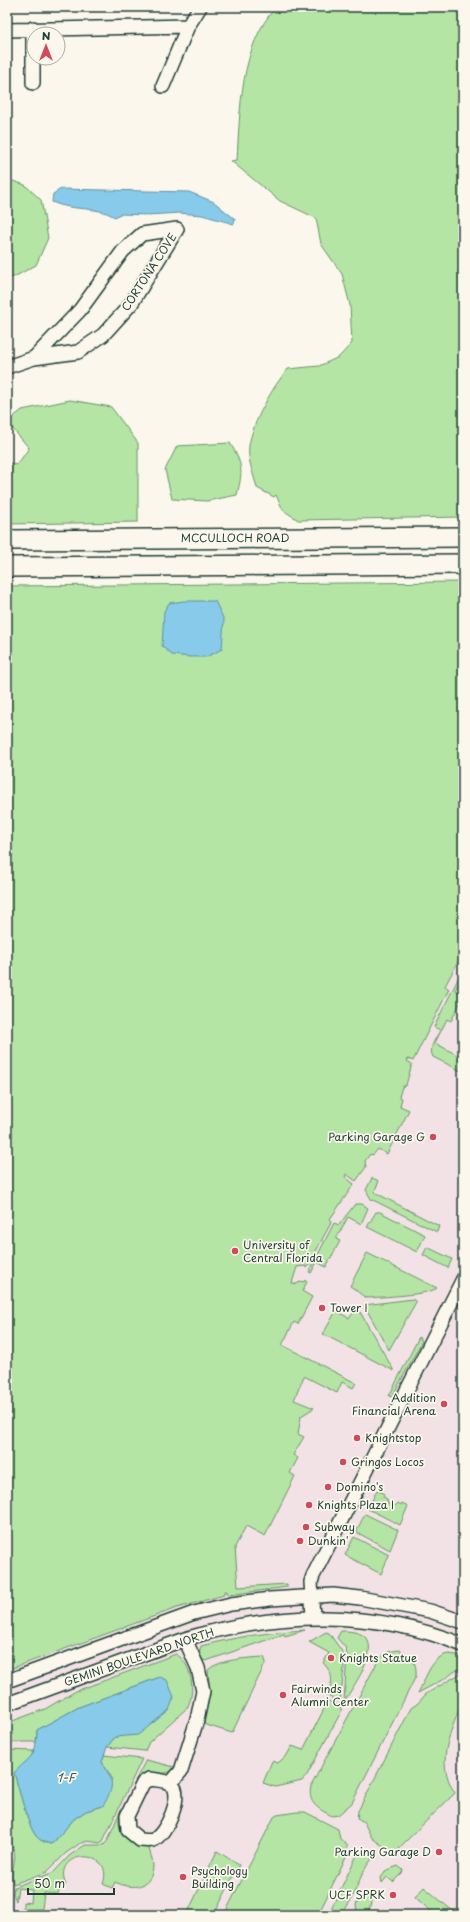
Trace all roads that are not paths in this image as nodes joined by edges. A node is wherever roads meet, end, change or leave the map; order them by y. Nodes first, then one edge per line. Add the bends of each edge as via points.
1 (200, 7) edge
2 (188, 26) junction
3 (66, 28) edge
4 (26, 29) edge
5 (7, 30) edge
6 (33, 66) edge
7 (33, 83) dead end
8 (164, 86) dead end
9 (34, 358) junction
10 (7, 367) edge
11 (463, 537) edge
12 (7, 540) edge
13 (463, 564) edge
14 (7, 567) edge
15 (463, 1279) edge
16 (312, 1596) junction
17 (313, 1618) junction
18 (463, 1622) edge
19 (185, 1639) junction
20 (463, 1645) edge
21 (7, 1681) edge
22 (7, 1704) edge
23 (170, 1784) junction

1 - 2 street
2 - 3 street
2 - 8 street
4 - 5 street
6 - 7 street
9 - 9 street, CORTONA COVE via 80,310 123,251 142,234 177,229 132,304 103,335 78,352
9 - 10 street, CORTONA COVE
11 - 12 main road, MCCULLOCH ROAD
13 - 14 main road
15 - 16 street via 313,1576
16 - 17 street
16 - 18 street, GEMINI BOULEVARD NORTH via 360,1598 430,1611
16 - 21 street, GEMINI BOULEVARD NORTH via 231,1604 194,1613
17 - 19 street, GEMINI BOULEVARD NORTH via 256,1621
17 - 20 street, GEMINI BOULEVARD NORTH via 358,1619 390,1624 444,1637
19 - 22 street, GEMINI BOULEVARD NORTH
19 - 23 street via 198,1668 203,1691 181,1771
23 - 23 street via 149,1779 143,1783 128,1816 128,1830 140,1840 153,1840 168,1824 176,1801 175,1789

